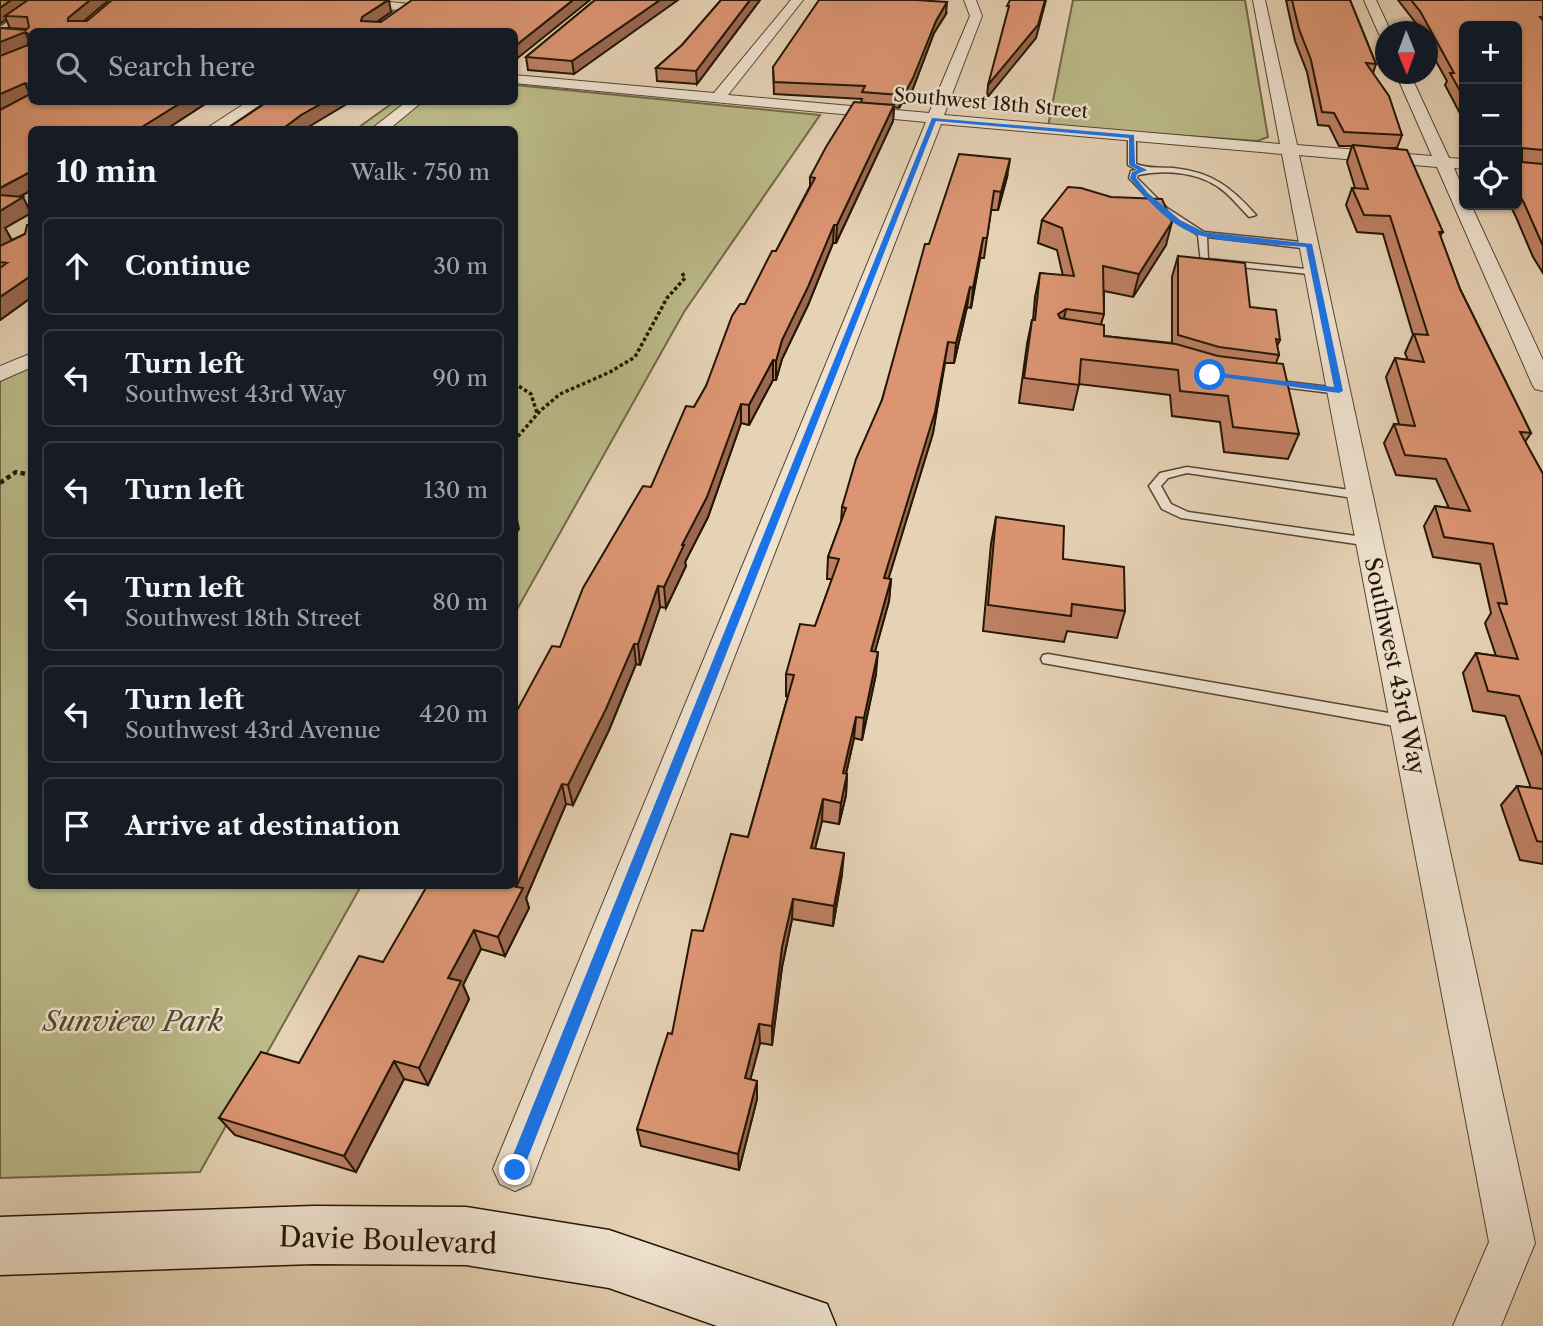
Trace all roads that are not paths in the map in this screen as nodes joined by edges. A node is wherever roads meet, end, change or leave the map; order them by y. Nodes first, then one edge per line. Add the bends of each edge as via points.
1 (43, 0) edge
2 (327, 0) edge
3 (797, 0) edge
4 (970, 0) edge
5 (1259, 0) edge
6 (1370, 0) edge
7 (418, 4) edge
8 (392, 19) edge
9 (1379, 21) edge
10 (0, 32) edge
11 (21, 36) edge
12 (518, 79) edge
13 (1408, 84) edge
14 (718, 98) junction
15 (252, 105) edge
16 (411, 105) edge
17 (934, 119) junction
18 (218, 126) edge
19 (382, 126) edge
20 (1132, 136) junction
21 (1290, 149) junction
22 (1443, 162) junction
23 (1459, 164) edge
24 (1144, 170) junction
25 (1252, 215) dead end
26 (1202, 234) junction
27 (1312, 259) junction
28 (28, 361) edge
29 (0, 374) edge
30 (1261, 382) edge
31 (1543, 384) edge
32 (1339, 391) junction
33 (1360, 495) junction
34 (1370, 542) junction
35 (1048, 659) dead end
36 (1406, 722) junction
37 (515, 1170) dead end
38 (0, 1246) edge
39 (805, 1326) edge
40 (1477, 1326) edge

1 - 10 lane
2 - 7 street
3 - 14 street
4 - 17 street via 976,16
5 - 21 street, Southwest 43rd Way
6 - 9 street
7 - 8 street
10 - 11 street
12 - 14 street, Southwest 18th Street
13 - 22 street
14 - 17 street, Southwest 18th Street
15 - 18 street
16 - 19 street
17 - 20 street, Southwest 18th Street
17 - 37 street
20 - 21 street, Southwest 18th Street
20 - 24 lane via 1132,165
21 - 22 street, Southwest 18th Street
21 - 27 street, Southwest 43rd Way
22 - 23 street, Southwest 18th Street
22 - 31 street
24 - 25 lane via 1209,179 1228,190
24 - 26 lane via 1133,178 1146,194 1178,222
26 - 27 lane
26 - 27 lane via 1204,261
27 - 32 street, Southwest 43rd Way
28 - 29 street
30 - 32 lane
32 - 33 street, Southwest 43rd Way
33 - 34 street, Southwest 43rd Way
33 - 34 lane via 1187,470 1164,475 1155,486 1166,506 1185,515
34 - 36 street, Southwest 43rd Way
35 - 36 lane
36 - 40 street, Southwest 43rd Way via 1512,1243
38 - 39 main road, Davie Boulevard via 313,1235 466,1236 609,1259

